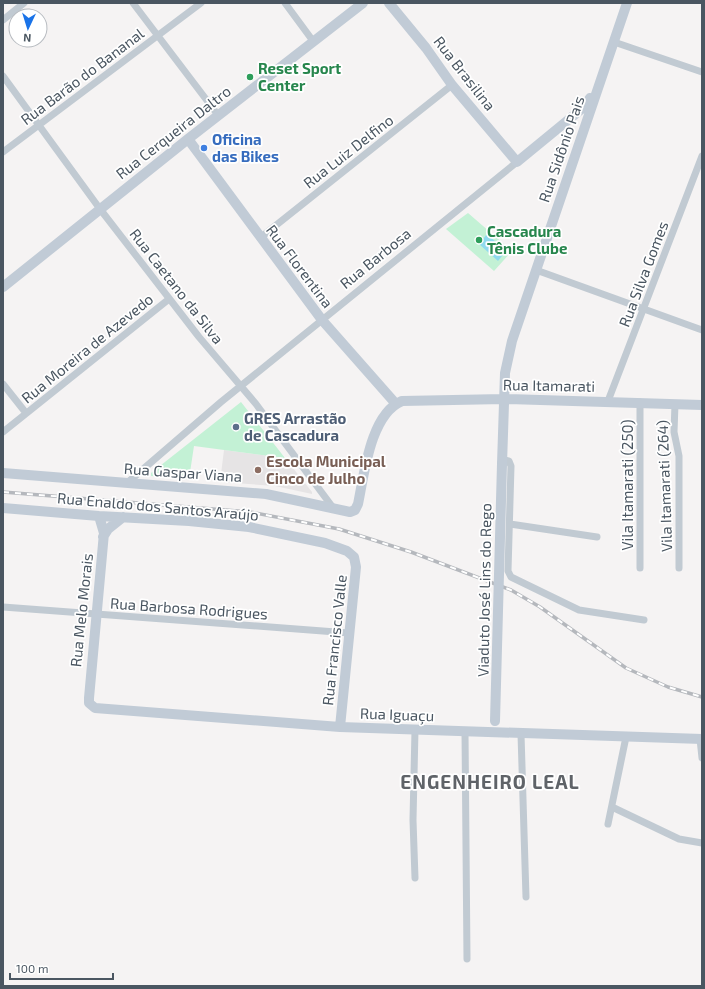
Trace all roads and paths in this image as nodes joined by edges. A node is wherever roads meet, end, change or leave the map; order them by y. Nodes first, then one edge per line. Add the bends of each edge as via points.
1 (24, 3) edge
2 (133, 3) edge
3 (201, 3) edge
4 (285, 3) edge
5 (363, 3) edge
6 (389, 3) edge
7 (627, 3) edge
8 (3, 20) edge
9 (158, 35) junction
10 (313, 41) junction
11 (614, 42) junction
12 (702, 72) edge
13 (3, 76) edge
14 (599, 82) junction
15 (452, 85) junction
16 (218, 115) junction
17 (39, 124) junction
18 (188, 139) junction
19 (3, 152) edge
20 (702, 156) edge
21 (517, 162) junction
22 (100, 209) junction
23 (260, 238) junction
24 (536, 270) junction
25 (3, 287) edge
26 (169, 299) junction
27 (643, 309) junction
28 (322, 320) junction
29 (702, 330) edge
30 (3, 384) edge
31 (241, 386) junction
32 (504, 399) junction
33 (608, 401) junction
34 (640, 402) junction
35 (396, 404) junction
36 (675, 404) junction
37 (702, 405) edge
38 (26, 414) junction
39 (3, 432) edge
40 (502, 462) junction
41 (3, 473) edge
42 (127, 483) junction
43 (3, 508) edge
44 (334, 509) junction
45 (99, 516) junction
46 (123, 517) junction
47 (510, 524) junction
48 (104, 537) junction
49 (597, 537) dead end
50 (354, 557) joint
51 (640, 568) dead end
52 (679, 568) dead end
53 (3, 607) edge
54 (96, 614) junction
55 (644, 620) dead end
56 (349, 634) junction
57 (92, 706) joint
58 (340, 727) junction
59 (415, 730) junction
60 (465, 732) junction
61 (495, 732) junction
62 (521, 734) junction
63 (626, 737) junction
64 (701, 739) edge
65 (702, 758) edge
66 (612, 807) junction
67 (608, 824) dead end
68 (702, 843) edge
69 (415, 878) dead end
70 (526, 897) dead end
71 (468, 959) dead end

1 - 8 street
2 - 9 street
3 - 9 street, Rua Barão do Bananal
4 - 10 street
5 - 10 main road, Rua Cerqueira Daltro
6 - 15 main road, Rua Brasilina
7 - 11 main road, Rua Sidônio Pais
9 - 16 street
9 - 17 street, Rua Barão do Bananal
10 - 16 main road, Rua Cerqueira Daltro
11 - 12 street
11 - 14 main road, Rua Sidônio Pais
13 - 17 street, Rua Caetano da Silva
14 - 21 main road, Rua Barbosa via 584,107
14 - 24 main road, Rua Sidônio Pais
15 - 21 main road, Rua Brasilina
15 - 23 street, Rua Luiz Delfino
16 - 18 main road, Rua Cerqueira Daltro
17 - 19 street, Rua Barão do Bananal
17 - 22 street, Rua Caetano da Silva
18 - 22 main road, Rua Cerqueira Daltro
18 - 23 main road, Rua Florentina
20 - 27 street, Rua Silva Gomes
21 - 28 street, Rua Barbosa
22 - 25 main road, Rua Cerqueira Daltro
22 - 26 street, Rua Caetano da Silva
23 - 28 main road, Rua Florentina
24 - 27 street
24 - 32 main road, Rua Sidônio Pais via 512,341 505,373
26 - 31 street, Rua Caetano da Silva
26 - 38 street, Rua Moreira de Azevedo
27 - 29 street
27 - 33 street, Rua Silva Gomes
28 - 31 street, Rua Barbosa
28 - 35 main road, Rua Florentina
30 - 38 street
31 - 42 street, Rua Barbosa
31 - 44 street, Rua Caetano da Silva
32 - 33 main road, Rua Itamarati
32 - 35 main road, Rua Itamarati via 406,400
32 - 40 main road, Viaduto José Lins do Rego
33 - 34 main road, Rua Itamarati
34 - 36 main road, Rua Itamarati
34 - 51 street, Vila Itamarati (250)
35 - 44 main road, Rua Gaspar Viana via 372,441 357,508 350,512
36 - 37 main road, Rua Itamarati
36 - 52 street, Vila Itamarati (264) via 674,432 679,456
38 - 39 street, Rua Moreira de Azevedo
40 - 47 street via 508,460 511,464
40 - 61 main road, Viaduto José Lins do Rego, bridge
41 - 42 main road, Rua Gaspar Viana
42 - 44 main road, Rua Gaspar Viana via 266,494
43 - 45 main road, Rua Enaldo dos Santos Araújo
45 - 46 main road, Rua Enaldo dos Santos Araújo
45 - 48 main road, Rua Melo Morais
46 - 48 main road via 108,528
46 - 50 main road, Rua Enaldo dos Santos Araújo via 249,527 325,543 347,551
47 - 49 street
47 - 55 street via 508,572 511,577 570,607
48 - 54 main road, Rua Melo Morais
50 - 56 main road, Rua Francisco Valle via 356,568
53 - 54 street, Rua Barbosa Rodrigues
54 - 56 street, Rua Barbosa Rodrigues
54 - 57 main road, Rua Melo Morais via 89,688 89,703
56 - 58 main road, Rua Francisco Valle
57 - 58 main road, Rua Iguaçu
58 - 59 main road, Rua Iguaçu
59 - 60 main road, Rua Iguaçu
59 - 69 street
60 - 61 main road, Rua Iguaçu
60 - 71 street
61 - 62 main road, Rua Iguaçu
62 - 63 main road, Rua Iguaçu
62 - 70 street
63 - 64 main road, Rua Iguaçu
63 - 66 street
64 - 65 street
66 - 67 street
66 - 68 street via 679,839

